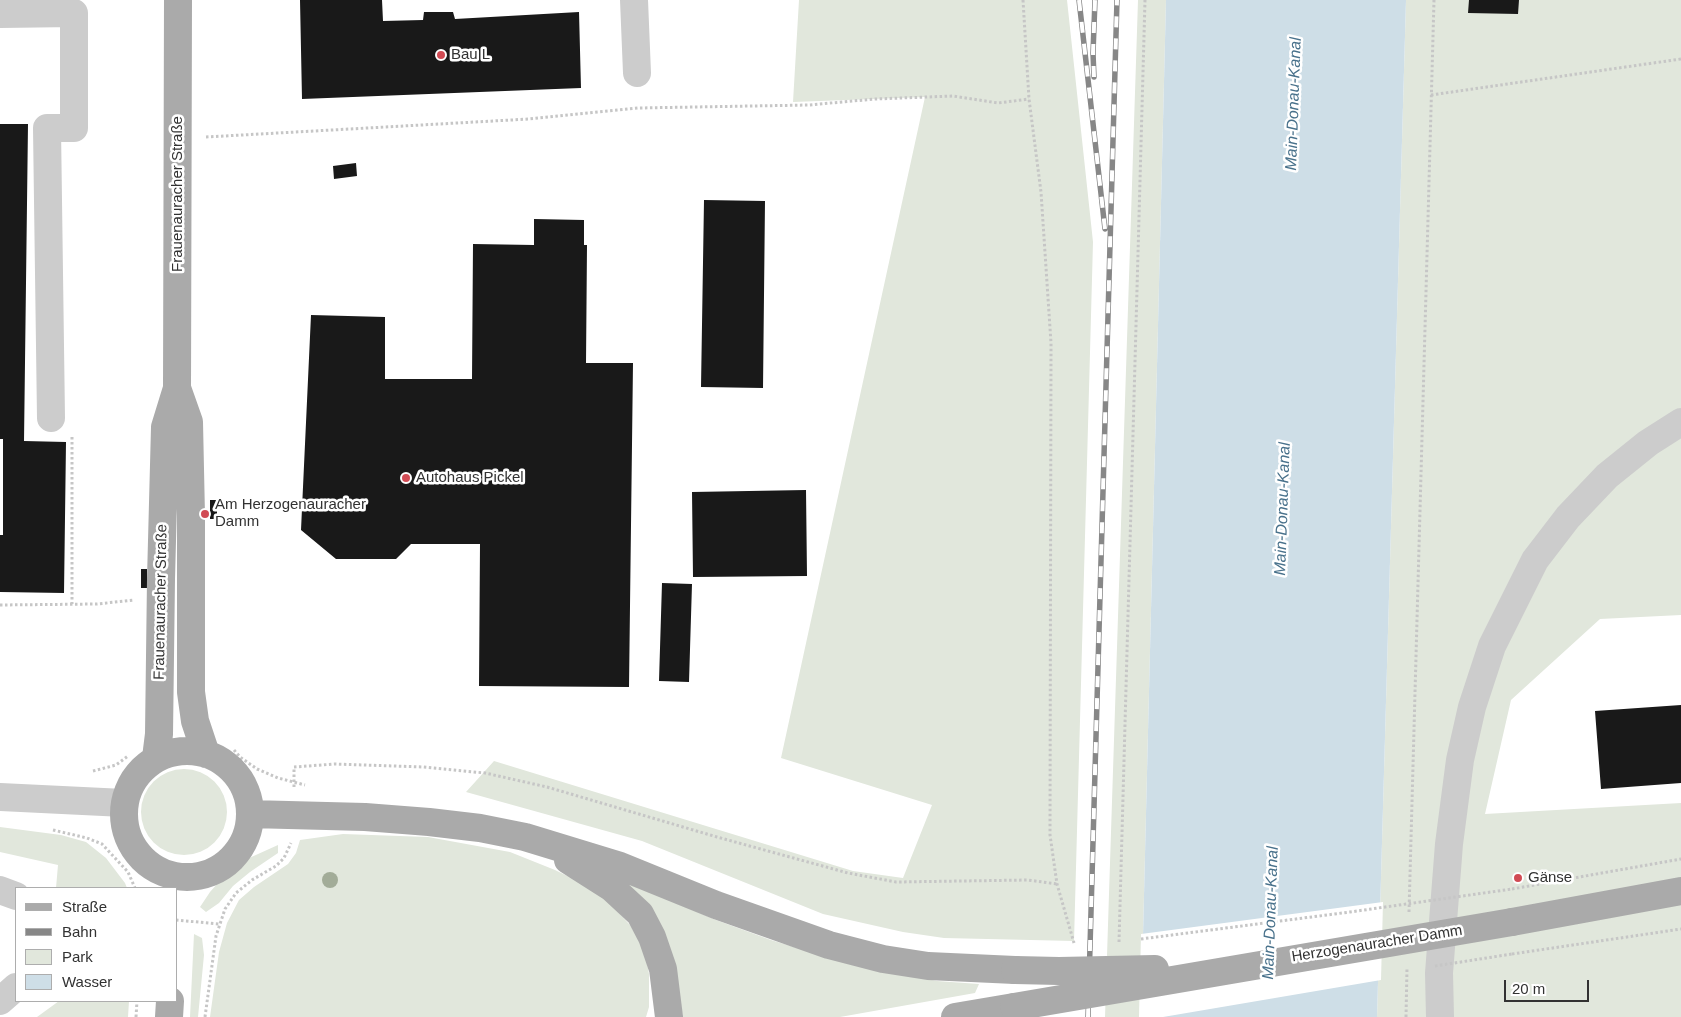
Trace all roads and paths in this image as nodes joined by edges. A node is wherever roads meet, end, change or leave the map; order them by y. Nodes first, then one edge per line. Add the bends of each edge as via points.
1 (178, 0) edge
2 (634, 0) edge
3 (1023, 0) edge
4 (1145, 0) edge
5 (1434, 0) edge
6 (0, 14) edge
7 (1681, 60) edge
8 (637, 73) dead end
9 (1431, 95) junction
10 (1029, 99) junction
11 (178, 139) junction
12 (177, 388) junction
13 (51, 418) joint
14 (1681, 422) edge
15 (134, 600) dead end
16 (72, 604) junction
17 (0, 605) edge
18 (218, 750) junction
19 (144, 755) junction
20 (90, 772) dead end
21 (0, 798) edge
22 (124, 803) junction
23 (250, 814) junction
24 (78, 836) dead end
25 (525, 837) junction
26 (292, 842) dead end
27 (1681, 859) edge
28 (176, 882) edge
29 (135, 887) edge
30 (0, 890) edge
31 (1681, 891) edge
32 (15, 896) edge
33 (1408, 918) dead end
34 (178, 920) edge
35 (219, 924) junction
36 (1681, 929) edge
37 (1133, 940) dead end
38 (1124, 941) dead end
39 (1115, 942) dead end
40 (1072, 945) dead end
41 (1080, 945) dead end
42 (1119, 947) dead end
43 (1512, 954) dead end
44 (1407, 967) dead end
45 (1239, 968) junction
46 (15, 988) edge
47 (0, 1001) edge
48 (137, 1002) edge
49 (170, 1002) edge
50 (136, 1017) edge
51 (169, 1017) edge
52 (205, 1017) edge
53 (669, 1017) edge
54 (955, 1017) edge
55 (1406, 1017) edge
56 (1440, 1017) edge

1 - 11 main road, Frauenauracher Straße
2 - 8 street
3 - 10 path
4 - 42 path
5 - 9 path
6 - 13 street via 74,13 74,128 47,128
7 - 9 path
9 - 33 path
10 - 11 path via 998,103 953,96 810,105 638,108 529,119
10 - 18 path via 1041,192 1051,343 1050,836 1057,884 1028,880 896,882 848,873 486,773 335,764 294,767 293,783
11 - 12 main road, Frauenauracher Straße
12 - 18 main road, Frauenauracher Straße via 189,422 191,692 195,721
12 - 19 main road, Frauenauracher Straße via 165,426 159,734
13 - 16 path via 50,424 72,424
14 - 56 street via 1607,476 1568,517 1536,560 1492,646 1472,707 1460,760 1449,844 1439,973
15 - 16 path
16 - 17 path
18 - 19 main road
18 - 23 main road via 221,761 242,783 248,796
19 - 20 path
19 - 22 main road via 145,766 128,789
21 - 22 street
22 - 28 main road via 127,836 135,850 146,862
23 - 25 main road via 429,822
23 - 28 main road via 243,844 234,857 220,868
24 - 29 path via 102,844 128,872
25 - 45 main road, bridge via 620,866 716,905 829,945 883,959 928,966 1015,970
25 - 53 main road via 584,869 612,888 640,914 663,969
26 - 35 path via 276,866 236,893
27 - 37 path, bridge via 1512,889
30 - 32 street
31 - 45 main road, Herzogenauracher Damm, bridge
34 - 35 path
35 - 52 path
36 - 43 path
38 - 39 path
40 - 41 path
44 - 55 path
45 - 54 main road, Herzogenauracher Damm, bridge
46 - 47 street
48 - 50 path
49 - 51 main road

